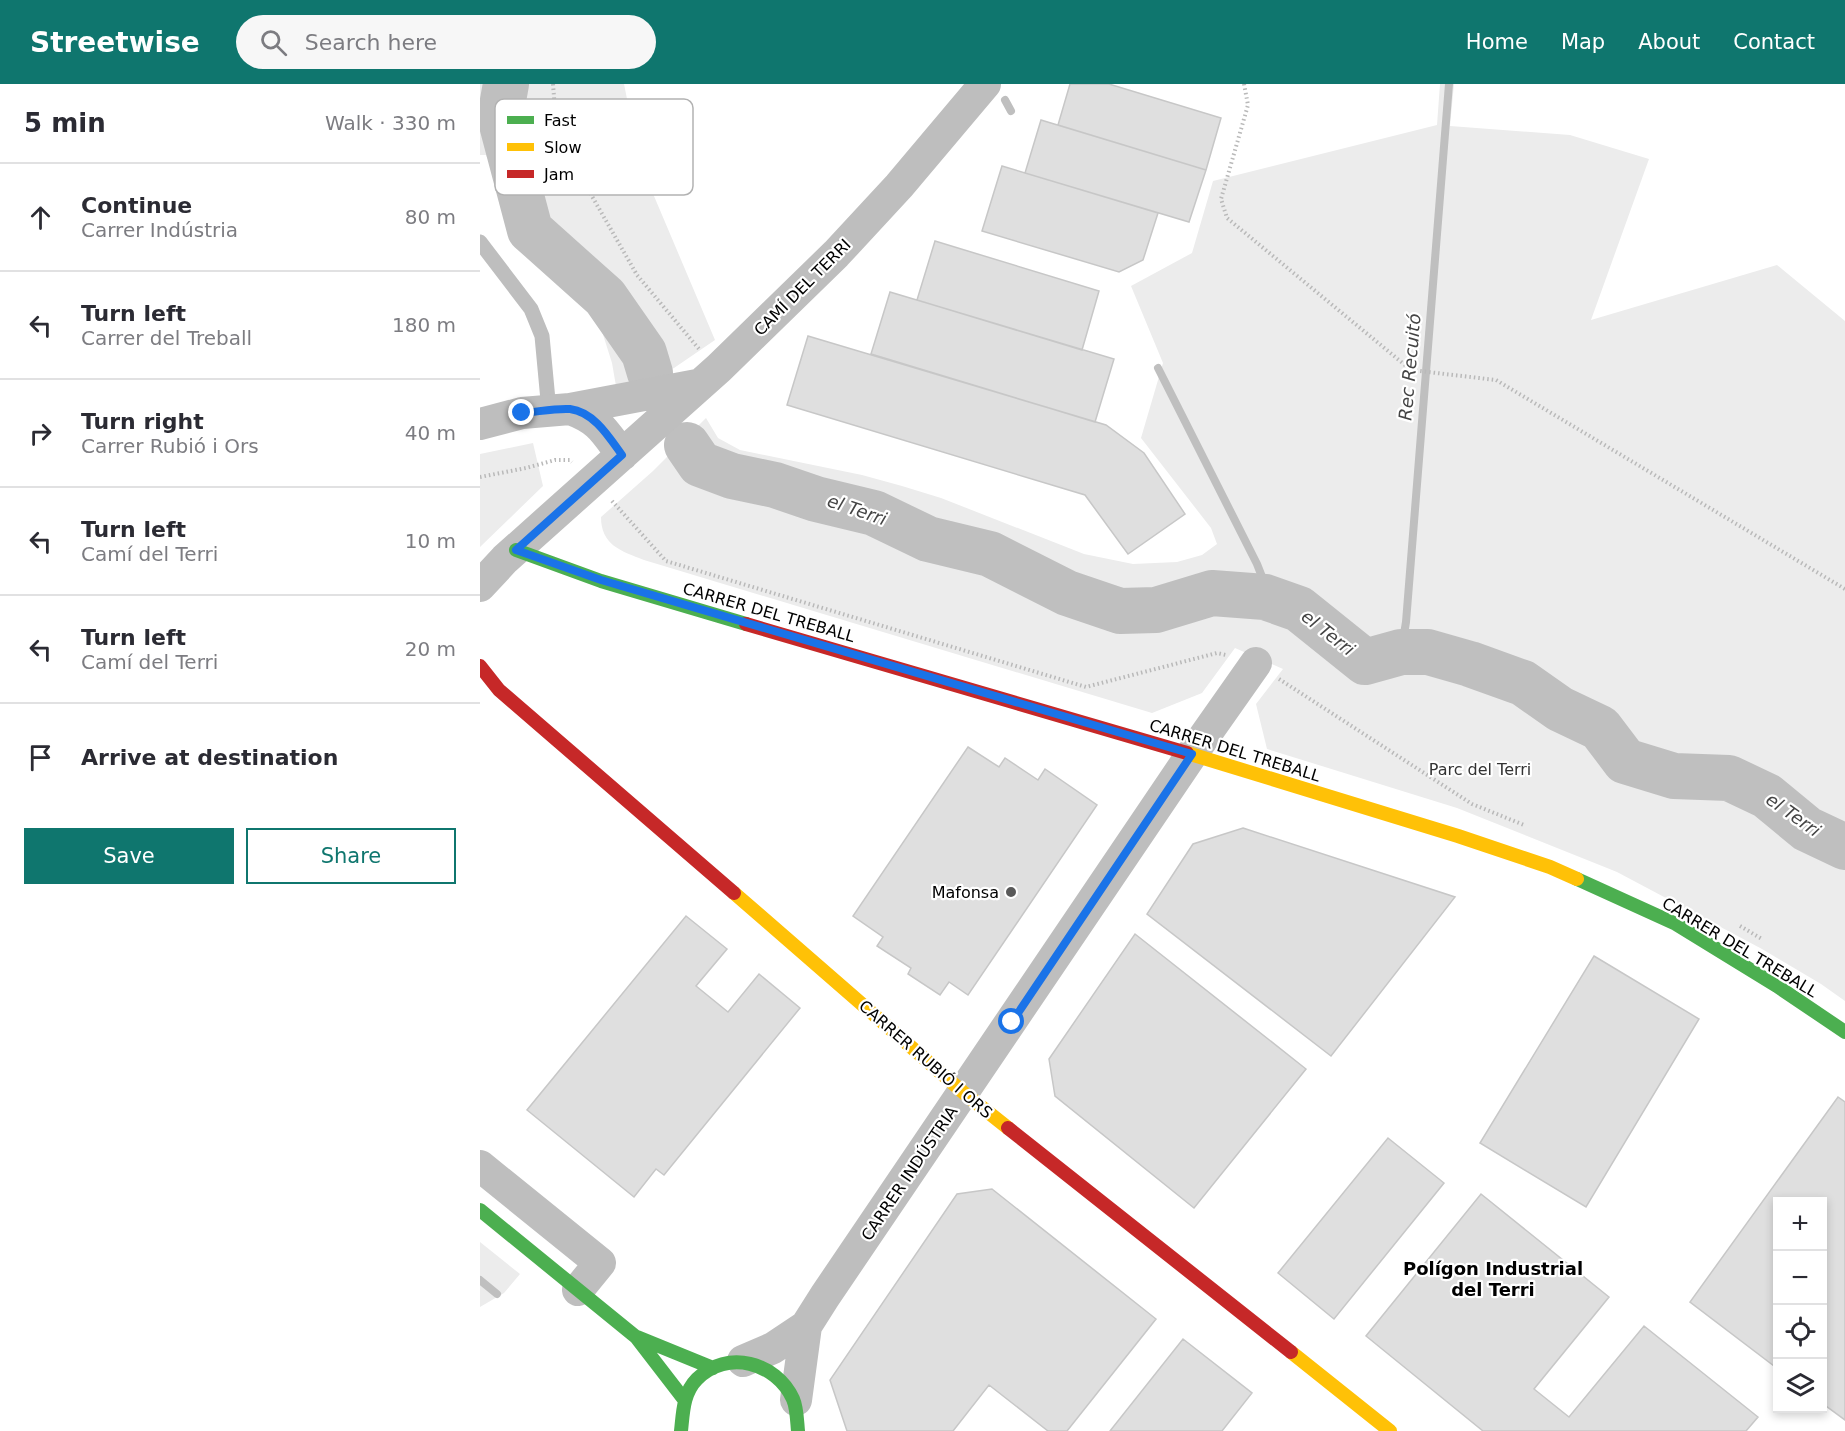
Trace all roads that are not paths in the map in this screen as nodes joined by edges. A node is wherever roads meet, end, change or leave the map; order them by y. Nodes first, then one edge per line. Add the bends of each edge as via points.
1 (985, 84) edge
2 (480, 242) edge
3 (710, 376) junction
4 (560, 410) junction
5 (480, 424) edge
6 (622, 455) junction
7 (516, 550) junction
8 (480, 586) edge
9 (1256, 663) dead end
10 (480, 666) edge
11 (1192, 754) junction
12 (1845, 1032) edge
13 (964, 1093) junction
14 (480, 1166) edge
15 (480, 1210) edge
16 (578, 1290) junction
17 (806, 1326) junction
18 (636, 1337) junction
19 (728, 1364) junction
20 (801, 1420) edge
21 (680, 1421) edge
22 (1390, 1431) edge

1 - 3 street, CAMÍ DEL TERRI via 836,254
2 - 4 lane via 531,309 542,336
3 - 4 street via 678,390
3 - 6 street
4 - 5 street via 522,413
4 - 6 street via 589,416
6 - 7 street via 602,491
7 - 8 street
7 - 11 street, CARRER DEL TREBALL via 601,580
9 - 11 street, CARRER INDÚSTRIA
10 - 13 street, CARRER RUBIÓ I ORS via 499,690
11 - 12 street, CARRER DEL TREBALL via 1550,867 1676,924
11 - 13 street, CARRER INDÚSTRIA
13 - 17 street, CARRER INDÚSTRIA
13 - 22 street, CARRER RUBIÓ I ORS
14 - 16 street via 600,1263
15 - 16 street
16 - 18 street
17 - 19 street, CARRER INDÚSTRIA via 773,1348
17 - 20 street, CARRER INDÚSTRIA
18 - 19 street
18 - 21 street
19 - 20 street via 761,1365 777,1375 788,1386
19 - 21 street via 693,1383

